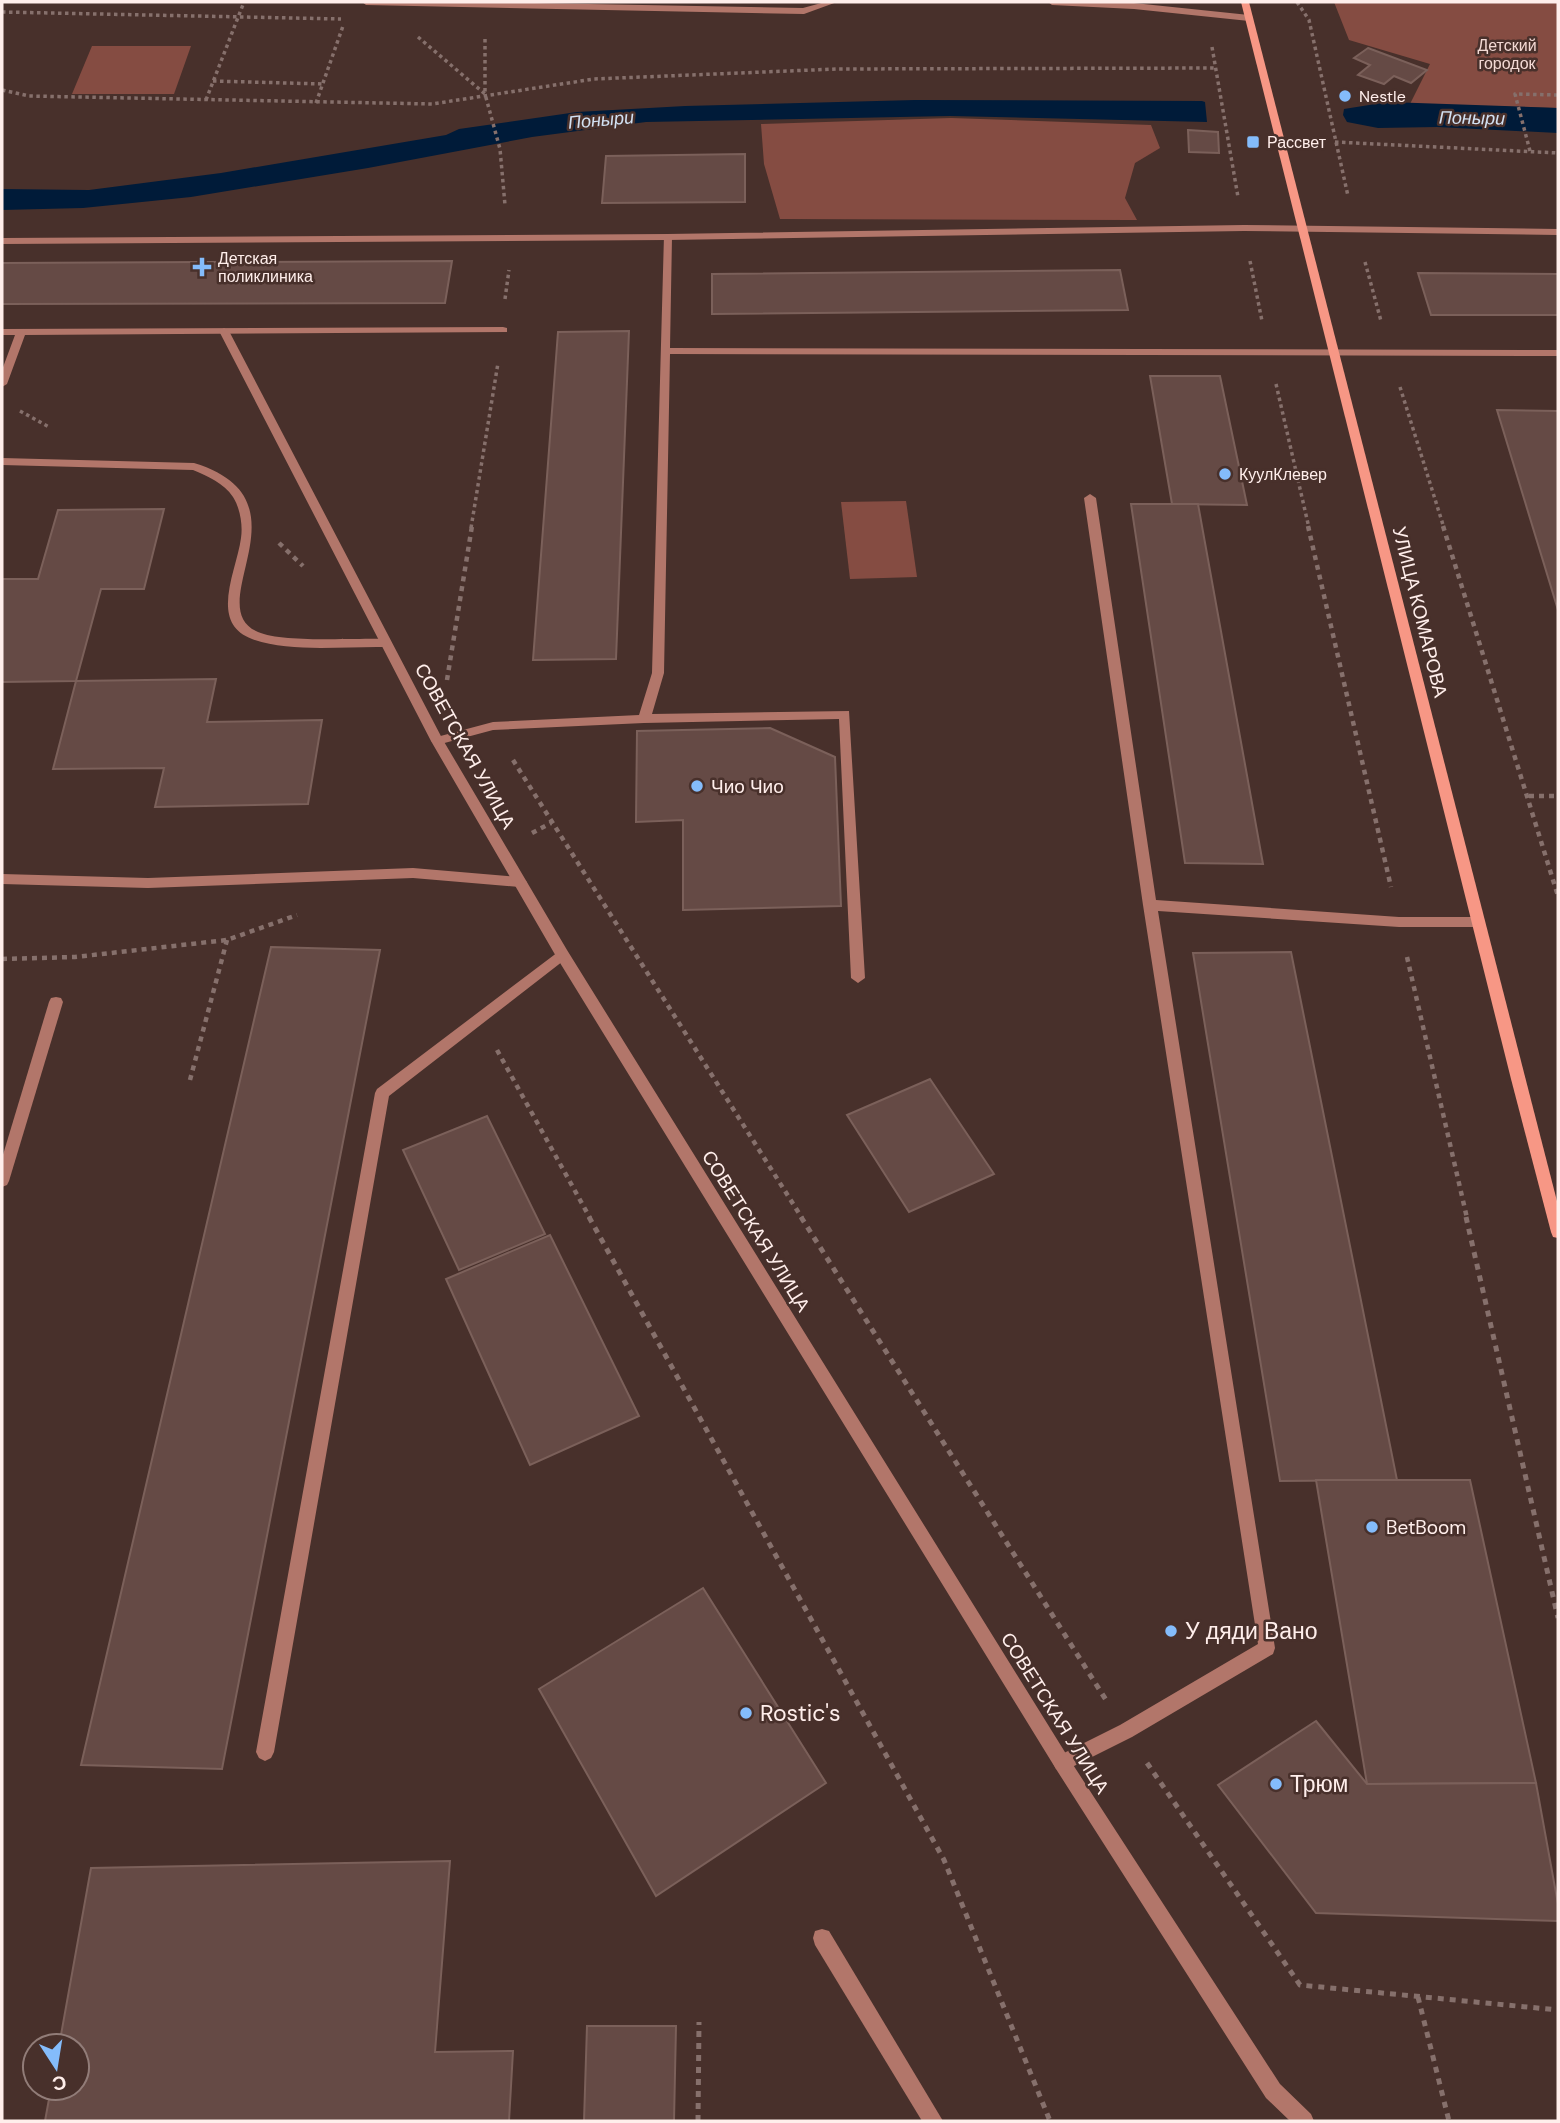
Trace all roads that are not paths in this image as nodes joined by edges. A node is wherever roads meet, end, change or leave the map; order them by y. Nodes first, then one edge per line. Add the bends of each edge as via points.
1 (366, 2) edge
2 (378, 2) edge
3 (833, 2) edge
4 (1052, 2) edge
5 (1245, 2) edge
6 (1249, 18) junction
7 (1301, 228) junction
8 (1558, 232) edge
9 (667, 237) junction
10 (2, 241) edge
11 (503, 330) road end
12 (224, 331) junction
13 (2, 332) edge
14 (21, 332) junction
15 (665, 351) junction
16 (1336, 352) junction
17 (1558, 353) edge
18 (2, 384) edge
19 (2, 461) edge
20 (1090, 498) dead end
21 (386, 643) junction
22 (644, 719) junction
23 (437, 741) junction
24 (2, 879) edge
25 (520, 882) junction
26 (1150, 905) junction
27 (1476, 922) junction
28 (562, 954) junction
29 (858, 978) dead end
30 (56, 1002) dead end
31 (2, 1181) edge
32 (1558, 1232) edge
33 (265, 1752) dead end
34 (1062, 1763) junction
35 (822, 1938) dead end
36 (933, 2121) edge
37 (1304, 2121) edge

1 - 2 street
2 - 3 street via 804,11
4 - 6 street
5 - 6 main road, УЛИЦА КОМАРОВА
6 - 7 main road, УЛИЦА КОМАРОВА
7 - 8 street
7 - 9 street
7 - 16 main road, УЛИЦА КОМАРОВА
9 - 10 street
9 - 15 street
11 - 12 street
12 - 14 street
12 - 21 street, СОВЕТСКАЯ УЛИЦА
13 - 14 street
14 - 18 street
15 - 16 street
15 - 22 street via 659,673
16 - 17 street
16 - 27 main road, УЛИЦА КОМАРОВА
19 - 21 street via 194,467 221,479 236,494 248,535 232,601 236,619 252,635
20 - 26 street
21 - 23 street, СОВЕТСКАЯ УЛИЦА
22 - 23 street via 493,726
22 - 29 street via 845,714
23 - 25 street, СОВЕТСКАЯ УЛИЦА
24 - 25 street via 148,883 413,873
25 - 28 street, СОВЕТСКАЯ УЛИЦА
26 - 27 street via 1399,922
26 - 34 street via 1267,1647 1126,1731
27 - 32 main road, УЛИЦА КОМАРОВА
28 - 33 street via 382,1093
28 - 34 street, СОВЕТСКАЯ УЛИЦА
30 - 31 street
34 - 37 street, СОВЕТСКАЯ УЛИЦА via 1273,2091
35 - 36 street

